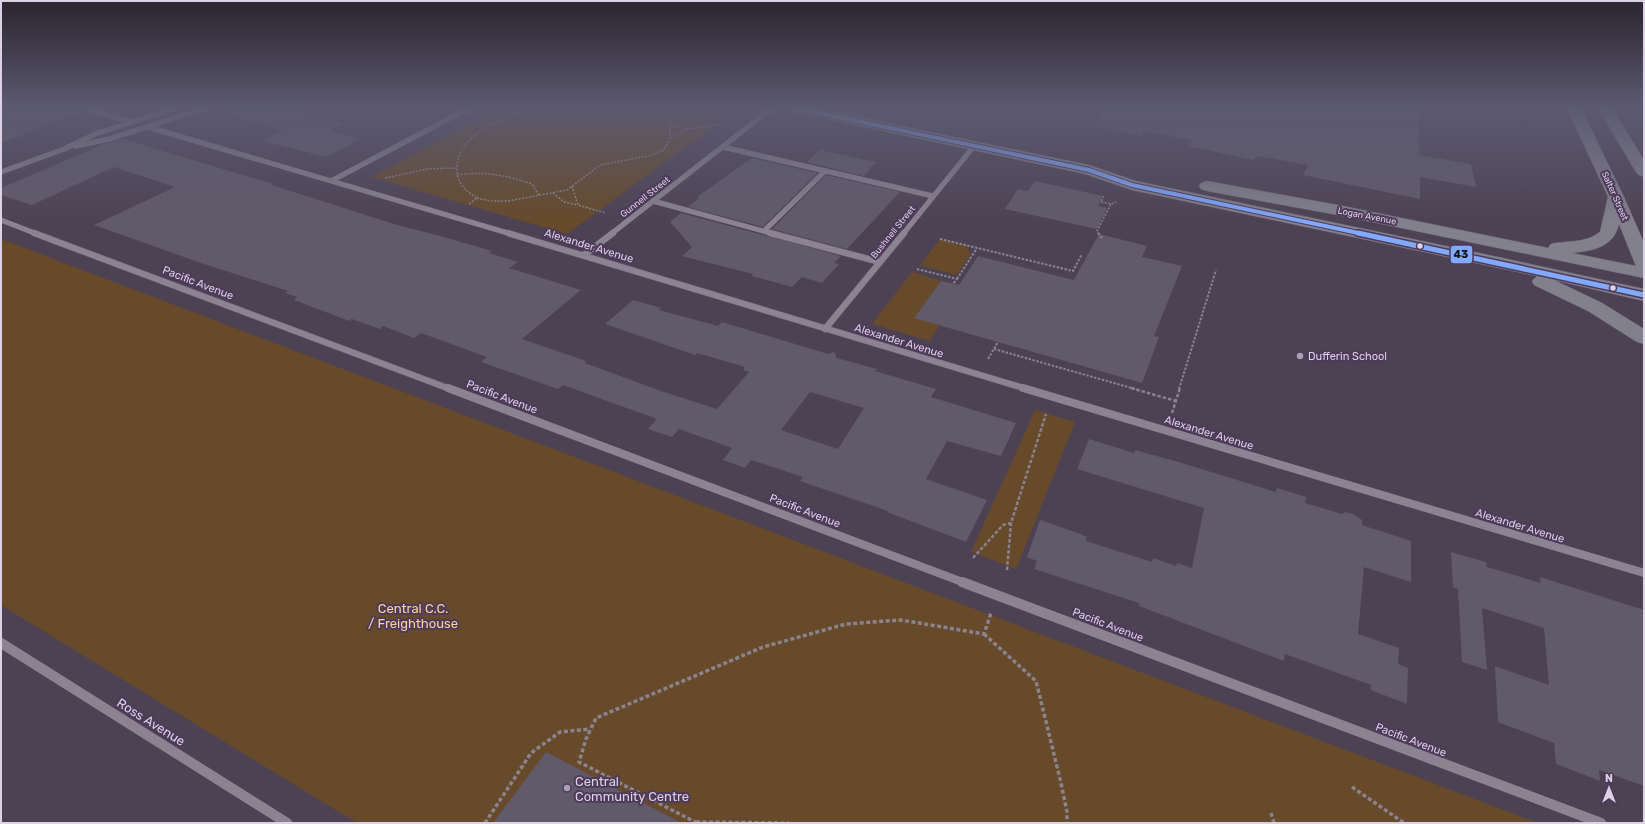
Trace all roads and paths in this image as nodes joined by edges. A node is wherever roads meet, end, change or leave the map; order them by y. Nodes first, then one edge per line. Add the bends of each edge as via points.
1 (69, 146) edge
2 (75, 146) edge
3 (216, 146) edge
4 (396, 146) edge
5 (464, 146) edge
6 (666, 146) edge
7 (974, 146) edge
8 (976, 146) edge
9 (1592, 146) edge
10 (1628, 146) edge
11 (722, 147) joint
12 (64, 149) junction
13 (456, 168) junction
14 (1089, 170) junction
15 (825, 171) junction
16 (1, 172) edge
17 (1644, 172) edge
18 (457, 175) junction
19 (384, 178) dead end
20 (333, 180) junction
21 (572, 186) junction
22 (552, 193) junction
23 (539, 195) junction
24 (933, 196) junction
25 (1616, 197) junction
26 (477, 198) junction
27 (653, 201) junction
28 (1111, 204) dead end
29 (467, 205) dead end
30 (578, 205) junction
31 (606, 213) dead end
32 (1, 220) edge
33 (764, 231) junction
34 (1102, 238) dead end
35 (940, 239) dead end
36 (1515, 246) junction
37 (977, 248) junction
38 (1082, 254) dead end
39 (584, 255) junction
40 (880, 262) junction
41 (1498, 262) junction
42 (1644, 264) edge
43 (917, 269) dead end
44 (1216, 270) dead end
45 (1644, 273) edge
46 (956, 279) junction
47 (953, 284) dead end
48 (1644, 295) edge
49 (825, 330) junction
50 (1644, 338) edge
51 (998, 342) dead end
52 (994, 349) junction
53 (987, 362) dead end
54 (1176, 401) junction
55 (1047, 411) dead end
56 (1171, 416) dead end
57 (1011, 523) junction
58 (973, 558) dead end
59 (1007, 570) dead end
60 (1644, 573) edge
61 (997, 595) junction
62 (984, 634) junction
63 (1, 643) edge
64 (590, 729) junction
65 (1352, 787) dead end
66 (1271, 813) dead end
67 (286, 823) edge
68 (485, 823) edge
69 (697, 823) edge
70 (790, 823) edge
71 (1067, 823) edge
72 (1274, 823) edge
73 (1404, 823) edge
74 (1601, 823) edge

1 - 12 street
2 - 12 street
3 - 20 street, Alexander Avenue
4 - 20 street
5 - 13 path
6 - 21 path via 664,150 648,156 600,165
7 - 24 street, Bushnell Street
8 - 14 main road, Logan Avenue
9 - 25 main road, Salter Street
10 - 17 main road
11 - 15 street
11 - 27 street, Gunnell Street
12 - 16 street
13 - 18 path
13 - 19 path via 426,169
14 - 36 main road, Logan Avenue via 1141,174
14 - 41 main road, Logan Avenue via 1132,185
15 - 24 street
15 - 33 street
18 - 23 path via 495,172 532,184
18 - 26 path via 458,183
20 - 39 street, Alexander Avenue
21 - 22 path via 567,190
21 - 30 path
22 - 23 path
22 - 30 path via 564,202
23 - 26 path via 508,201
24 - 40 street, Bushnell Street
25 - 36 main road via 1608,234 1597,242 1571,248
25 - 42 main road, Salter Street
26 - 29 path
27 - 33 street
27 - 39 street, Gunnell Street
28 - 34 path via 1097,231
30 - 31 path
32 - 61 street, Pacific Avenue
33 - 40 street
35 - 37 path
36 - 45 main road, Logan Avenue
37 - 38 path via 1073,271
37 - 46 path
39 - 49 street, Alexander Avenue
40 - 49 street, Bushnell Street
41 - 48 main road, Logan Avenue
41 - 50 main road via 1582,300
43 - 46 path
44 - 54 path
46 - 47 path
49 - 60 street, Alexander Avenue
51 - 52 path
52 - 53 path
52 - 54 path
54 - 56 path
55 - 57 path
57 - 58 path via 1003,525
57 - 59 path
61 - 62 path
61 - 74 street, Pacific Avenue
62 - 64 path via 901,620 846,624 763,648 596,718
62 - 71 path via 1036,681 1061,783
63 - 67 street, Ross Avenue
64 - 68 path via 560,732 531,753
64 - 69 path via 579,762
65 - 73 path
66 - 72 path
69 - 70 path

